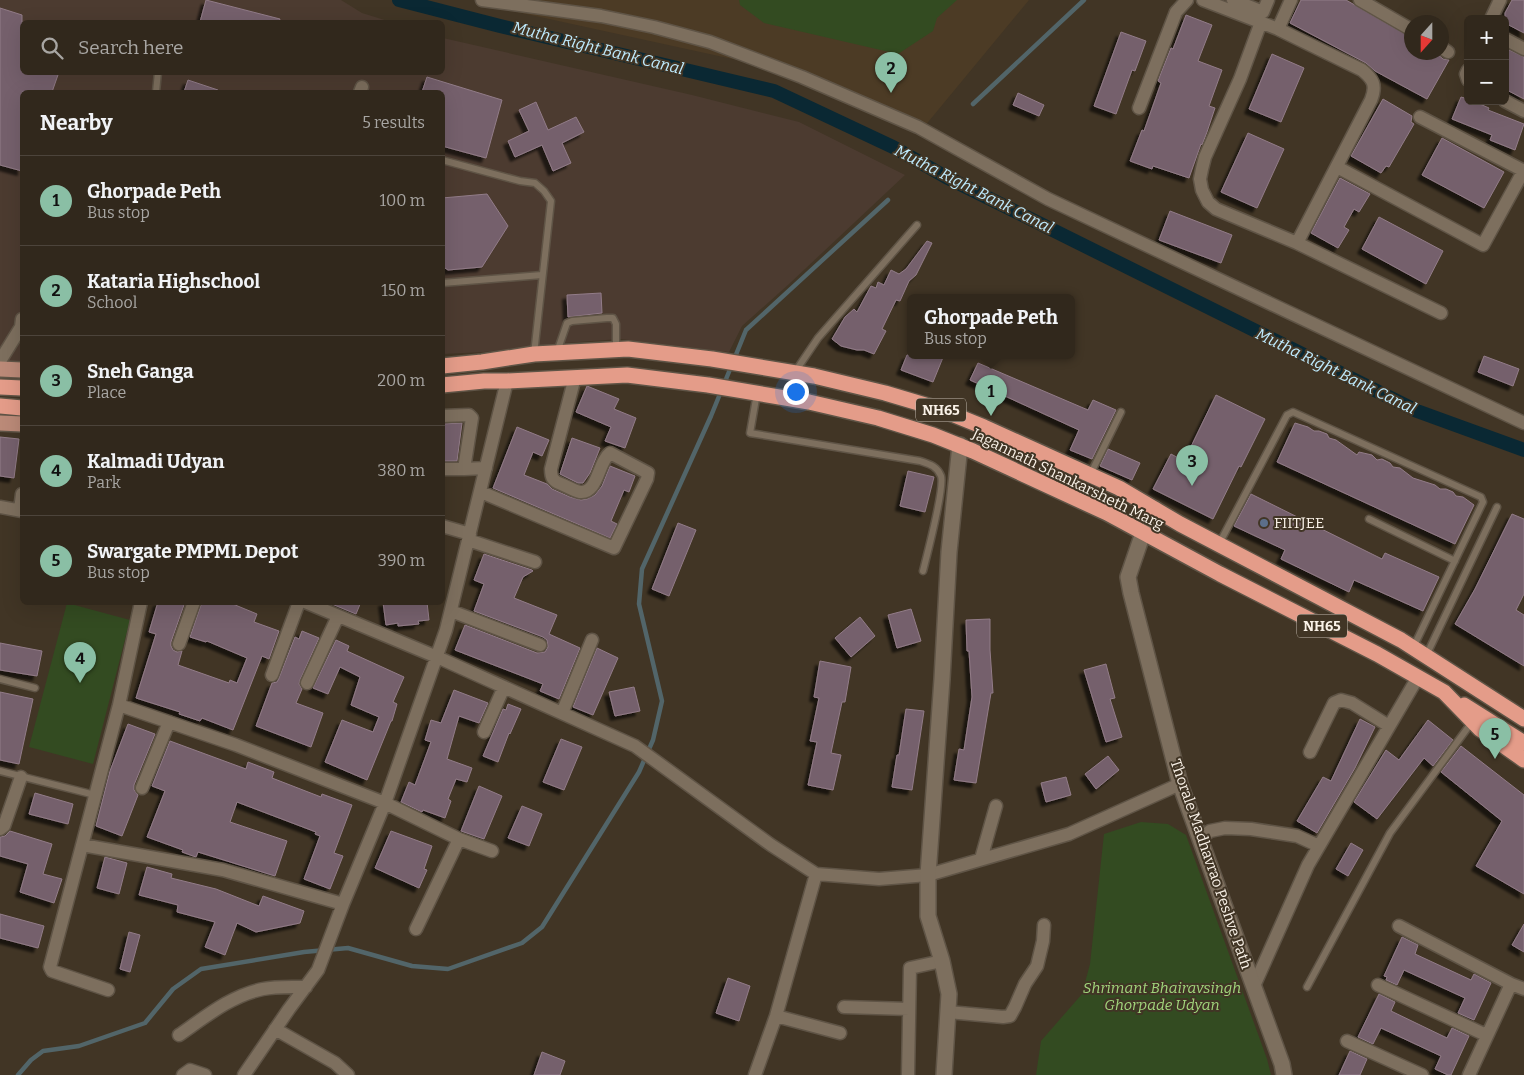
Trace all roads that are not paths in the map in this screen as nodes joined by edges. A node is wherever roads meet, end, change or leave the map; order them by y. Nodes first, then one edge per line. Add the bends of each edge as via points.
1 (482, 0) edge
2 (1187, 0) edge
3 (1202, 0) edge
4 (1233, 0) edge
5 (1268, 0) edge
6 (1291, 0) edge
7 (1360, 0) edge
8 (1500, 0) edge
9 (1493, 15) edge
10 (1261, 22) junction
11 (1404, 25) edge
12 (1278, 29) junction
13 (1509, 41) edge
14 (1524, 49) edge
15 (158, 75) edge
16 (156, 90) edge
17 (1509, 103) edge
18 (1139, 108) dead end
19 (1524, 111) edge
20 (1420, 117) dead end
21 (445, 161) edge
22 (1337, 167) junction
23 (1524, 171) edge
24 (917, 225) dead end
25 (1297, 243) junction
26 (542, 275) junction
27 (445, 283) edge
28 (1440, 313) dead end
29 (20, 329) edge
30 (616, 349) junction
31 (557, 352) junction
32 (534, 354) junction
33 (0, 361) edge
34 (445, 362) edge
35 (482, 362) junction
36 (445, 366) edge
37 (0, 369) edge
38 (20, 370) edge
39 (794, 373) junction
40 (576, 377) junction
41 (484, 381) junction
42 (507, 381) junction
43 (445, 385) edge
44 (0, 387) edge
45 (20, 388) edge
46 (445, 388) edge
47 (753, 393) junction
48 (0, 406) edge
49 (20, 408) edge
50 (1121, 412) dead end
51 (445, 416) edge
52 (0, 423) edge
53 (1524, 423) edge
54 (20, 424) edge
55 (960, 445) junction
56 (486, 468) junction
57 (445, 469) edge
58 (464, 469) junction
59 (1090, 475) junction
60 (480, 492) junction
61 (0, 507) edge
62 (1497, 508) dead end
63 (1155, 509) junction
64 (20, 510) edge
65 (1369, 520) dead end
66 (445, 527) edge
67 (1143, 533) junction
68 (469, 537) junction
69 (1220, 544) junction
70 (1455, 560) junction
71 (534, 562) dead end
72 (923, 571) dead end
73 (140, 605) edge
74 (193, 605) edge
75 (298, 605) edge
76 (313, 605) edge
77 (451, 611) junction
78 (338, 616) junction
79 (592, 640) dead end
80 (179, 644) dead end
81 (540, 645) dead end
82 (1420, 652) junction
83 (437, 657) junction
84 (272, 675) dead end
85 (1418, 676) junction
86 (0, 679) edge
87 (307, 683) dead end
88 (504, 687) junction
89 (35, 688) dead end
90 (1444, 692) junction
91 (119, 704) junction
92 (562, 713) junction
93 (1524, 719) edge
94 (169, 722) junction
95 (1473, 722) junction
96 (1389, 726) junction
97 (484, 732) dead end
98 (1524, 743) edge
99 (1310, 752) dead end
100 (1524, 760) edge
101 (0, 771) edge
102 (21, 777) junction
103 (1180, 784) junction
104 (142, 788) dead end
105 (95, 795) junction
106 (385, 803) junction
107 (996, 806) dead end
108 (0, 829) edge
109 (459, 839) junction
110 (1200, 839) junction
111 (82, 846) junction
112 (1319, 846) junction
113 (492, 851) dead end
114 (981, 860) junction
115 (816, 874) junction
116 (928, 875) junction
117 (343, 904) junction
118 (1044, 925) dead end
119 (1399, 926) dead end
120 (416, 929) dead end
121 (942, 962) junction
122 (1511, 984) junction
123 (1378, 985) dead end
124 (306, 986) junction
125 (1254, 986) junction
126 (1307, 987) dead end
127 (1524, 989) edge
128 (108, 990) dead end
129 (844, 1006) dead end
130 (910, 1009) junction
131 (948, 1012) junction
132 (776, 1016) junction
133 (275, 1028) junction
134 (840, 1033) dead end
135 (179, 1035) dead end
136 (1486, 1035) junction
137 (1347, 1041) dead end
138 (183, 1075) edge
139 (206, 1075) edge
140 (244, 1075) edge
141 (348, 1075) edge
142 (755, 1075) edge
143 (908, 1075) edge
144 (944, 1075) edge
145 (1284, 1075) edge
146 (1422, 1075) edge
147 (1468, 1075) edge

1 - 53 street via 601,16 654,27 710,42 802,77 918,127 1048,199
2 - 18 street via 1176,12
3 - 10 street
4 - 5 street via 1263,12
6 - 12 street
7 - 11 street
8 - 9 street
10 - 12 street
10 - 25 street via 1205,157 1200,179 1208,202 1216,208
12 - 22 street via 1362,70 1374,84 1374,94
13 - 14 street
15 - 16 lane
17 - 19 street
20 - 23 street
21 - 26 lane via 535,183 544,191 551,201
22 - 23 street via 1483,244
22 - 25 street
24 - 39 lane via 818,338
25 - 28 street
26 - 27 lane
26 - 32 lane
29 - 33 street
30 - 31 highway, Jagannath Shankarsheth Marg / NH65
30 - 31 lane via 616,324 613,318 607,318 567,323
30 - 39 highway, Jagannath Shankarsheth Marg / NH65 via 691,356
31 - 32 highway, Jagannath Shankarsheth Marg / NH65
32 - 35 highway, Jagannath Shankarsheth Marg / NH65
34 - 35 main road, Jagannath Shankarsheth Marg
35 - 36 highway, Jagannath Shankarsheth Marg / NH65
37 - 38 main road
39 - 59 highway, Jagannath Shankarsheth Marg / NH65 via 885,392 942,410
40 - 42 highway, Jagannath Shankarsheth Marg / NH65
40 - 47 highway, Jagannath Shankarsheth Marg / NH65 via 627,375
40 - 60 street via 551,477 580,492 587,491 593,487 605,457 610,453 648,473 614,548
41 - 42 highway, Jagannath Shankarsheth Marg / NH65
41 - 43 highway, Jagannath Shankarsheth Marg / NH65
41 - 46 main road, Jagannath Shankarsheth Marg
42 - 56 street
44 - 45 highway
47 - 55 highway, Jagannath Shankarsheth Marg / NH65 via 878,418
47 - 72 lane via 750,433 920,461 936,467 942,477 941,491
48 - 49 highway
50 - 59 lane
51 - 58 street via 469,415 472,418
52 - 54 main road
55 - 67 highway, Jagannath Shankarsheth Marg / NH65
55 - 116 street via 949,552
56 - 58 street
56 - 60 street
57 - 58 street
59 - 63 highway, Jagannath Shankarsheth Marg / NH65
60 - 68 street
61 - 64 street
62 - 82 lane
63 - 67 street, Thorale Madhavrao Peshve Path
63 - 69 highway, Jagannath Shankarsheth Marg / NH65
65 - 70 lane
66 - 68 street
67 - 85 highway, Jagannath Shankarsheth Marg / NH65
67 - 103 street, Thorale Madhavrao Peshve Path via 1128,577
68 - 71 street
68 - 77 street
69 - 70 lane via 1288,415 1293,412 1482,497 1483,502
69 - 82 highway, Jagannath Shankarsheth Marg / NH65
70 - 82 lane
73 - 91 street
74 - 80 street
75 - 84 street
76 - 78 street
77 - 81 street
77 - 83 street
78 - 83 street
78 - 87 street
79 - 92 street
82 - 93 highway, Jagannath Shankarsheth Marg / NH65
83 - 88 street
83 - 106 street
85 - 90 highway, Jagannath Shankarsheth Marg / NH65
85 - 96 street
86 - 89 lane
88 - 92 street
88 - 97 street
90 - 95 highway, Jagannath Shankarsheth Marg / NH65
90 - 98 highway
91 - 94 street
91 - 105 street
92 - 115 street via 635,746
94 - 104 street
94 - 106 street
95 - 100 highway, Jagannath Shankarsheth Marg / NH65
95 - 126 lane via 1390,833
96 - 99 street via 1352,703 1341,700 1334,704
96 - 112 street
101 - 102 lane
102 - 105 lane
102 - 108 street via 4,826
103 - 110 street, Thorale Madhavrao Peshve Path
103 - 114 street via 1069,834
105 - 111 street
106 - 109 street
106 - 117 street
107 - 114 street
109 - 113 street
109 - 120 street
110 - 112 street via 1210,831 1250,828 1297,836
110 - 125 street, Thorale Madhavrao Peshve Path
111 - 117 street via 223,870
111 - 128 street via 50,967 52,971
112 - 125 street
114 - 116 street
115 - 116 street via 878,880
115 - 132 street
116 - 121 street via 928,916
117 - 124 street via 318,970
118 - 131 street via 1037,966 1010,1016
119 - 122 street
121 - 130 street via 910,968
121 - 131 street via 949,994
122 - 127 street
122 - 136 street
123 - 136 street
124 - 133 street
124 - 135 street via 264,988 248,994 219,1007
125 - 145 street, Thorale Madhavrao Peshve Path
129 - 130 street
130 - 143 street
131 - 144 street
132 - 134 street
132 - 142 street
133 - 140 street
133 - 141 street via 335,1063
136 - 147 street
137 - 146 street
138 - 139 street via 190,1070

